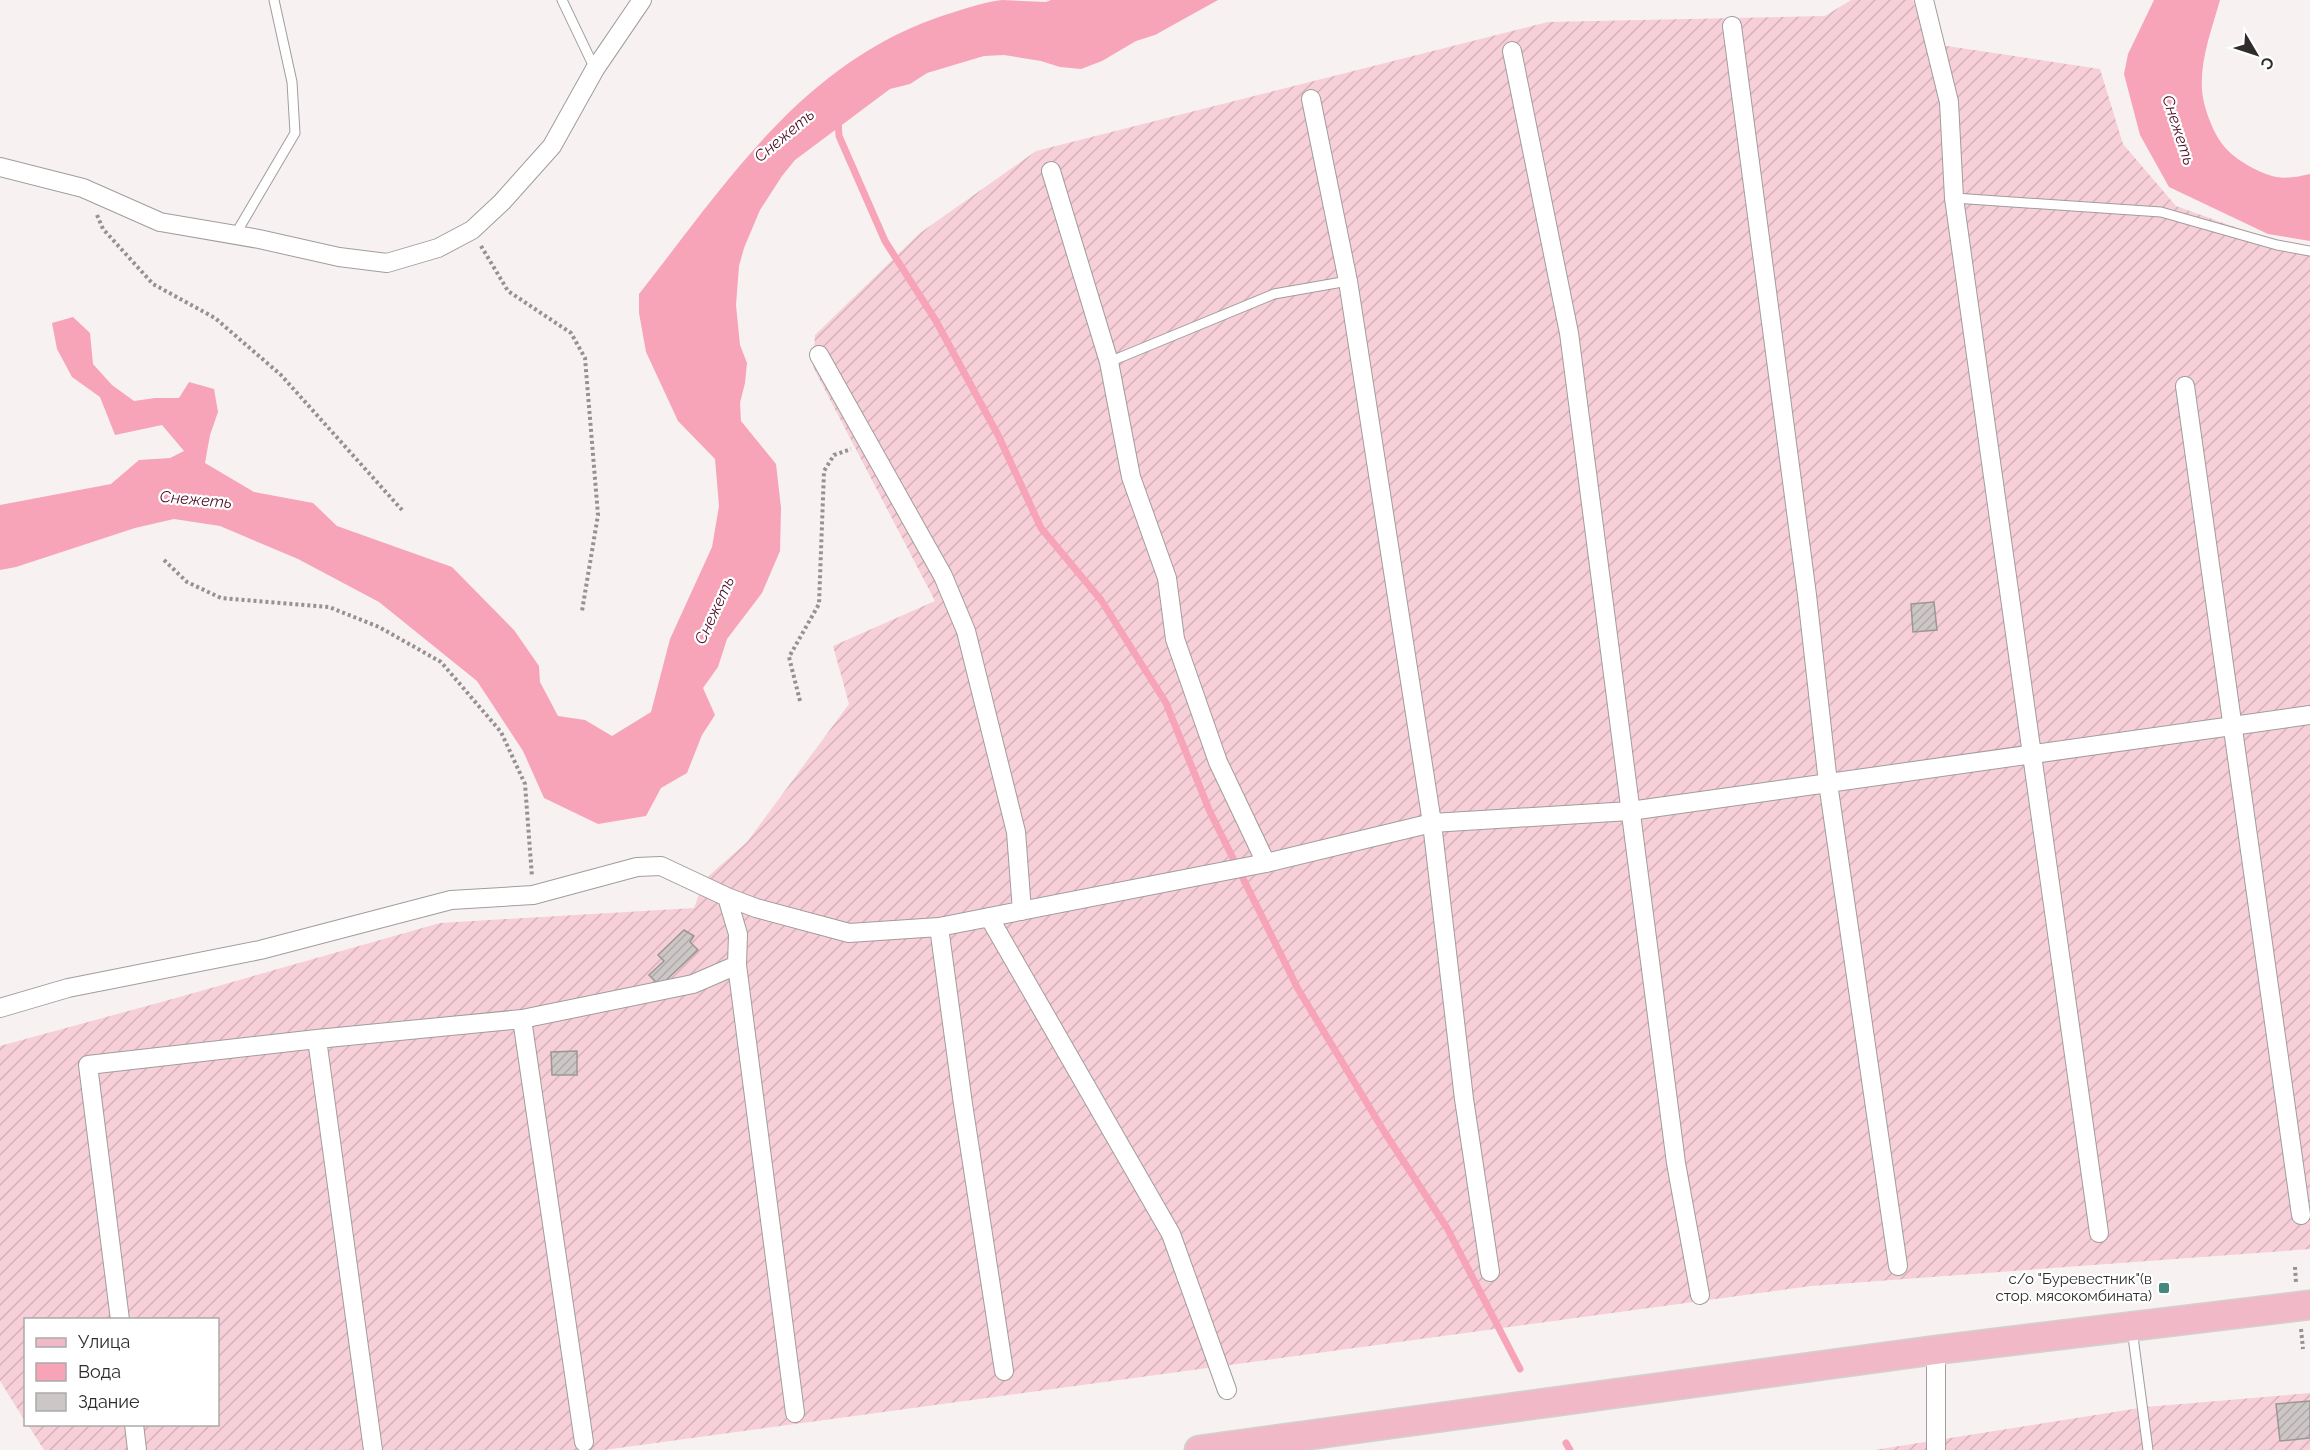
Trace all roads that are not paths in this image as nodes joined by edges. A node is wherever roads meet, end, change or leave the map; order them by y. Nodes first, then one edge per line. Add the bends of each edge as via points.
1 (273, 0) edge
2 (562, 0) edge
3 (642, 0) edge
4 (1924, 0) edge
5 (1732, 26) dead end
6 (1512, 51) dead end
7 (595, 69) junction
8 (1311, 99) dead end
9 (0, 167) edge
10 (1051, 171) dead end
11 (1954, 198) junction
12 (234, 235) junction
13 (2310, 250) edge
14 (1348, 281) junction
15 (819, 355) dead end
16 (1109, 362) junction
17 (2185, 386) dead end
18 (2310, 716) edge
19 (2234, 726) junction
20 (2033, 754) junction
21 (1828, 783) junction
22 (1630, 811) junction
23 (1432, 823) junction
24 (1266, 863) junction
25 (727, 897) junction
26 (1022, 911) junction
27 (989, 917) junction
28 (939, 927) junction
29 (737, 965) junction
30 (0, 1008) edge
31 (522, 1019) junction
32 (317, 1039) junction
33 (2301, 1215) dead end
34 (2099, 1233) dead end
35 (1898, 1266) dead end
36 (1490, 1272) dead end
37 (1700, 1295) dead end
38 (2310, 1305) edge
39 (120, 1318) edge
40 (2131, 1326) junction
41 (1936, 1350) junction
42 (1004, 1371) dead end
43 (1227, 1390) dead end
44 (795, 1413) dead end
45 (134, 1426) edge
46 (584, 1442) dead end
47 (137, 1450) edge
48 (373, 1450) edge
49 (1198, 1450) edge
50 (1936, 1450) edge
51 (2148, 1450) edge

1 - 12 lane via 292,82 294,133
2 - 7 lane
3 - 7 street
4 - 11 street via 1949,102
5 - 21 street
6 - 22 street via 1569,333
7 - 12 street via 552,146 472,230 438,248 387,264
8 - 14 street
9 - 12 street via 83,188 160,222
10 - 16 street
11 - 13 lane via 2161,212 2277,245
11 - 20 street
14 - 16 lane via 1274,294
14 - 23 street
15 - 26 street via 943,576 966,631 1017,832
16 - 24 street via 1131,477 1167,578 1175,639 1218,762
17 - 19 street
18 - 19 street
19 - 20 street
19 - 33 street
20 - 21 street
20 - 34 street
21 - 22 street
21 - 35 street
22 - 23 street
22 - 37 street via 1676,1163
23 - 24 street
23 - 36 street via 1464,1099
24 - 26 street
25 - 28 street via 849,933
25 - 29 street via 738,934
25 - 30 street via 661,866 637,867 533,895 451,900 260,950 68,988
26 - 27 street
27 - 28 street
27 - 43 street via 1171,1234
28 - 42 street
29 - 31 street via 693,984
29 - 44 street
31 - 32 street
31 - 46 street
32 - 39 street via 88,1065
32 - 48 street
38 - 40 main road
40 - 41 main road
40 - 51 lane
41 - 49 main road
41 - 50 street
45 - 47 street

